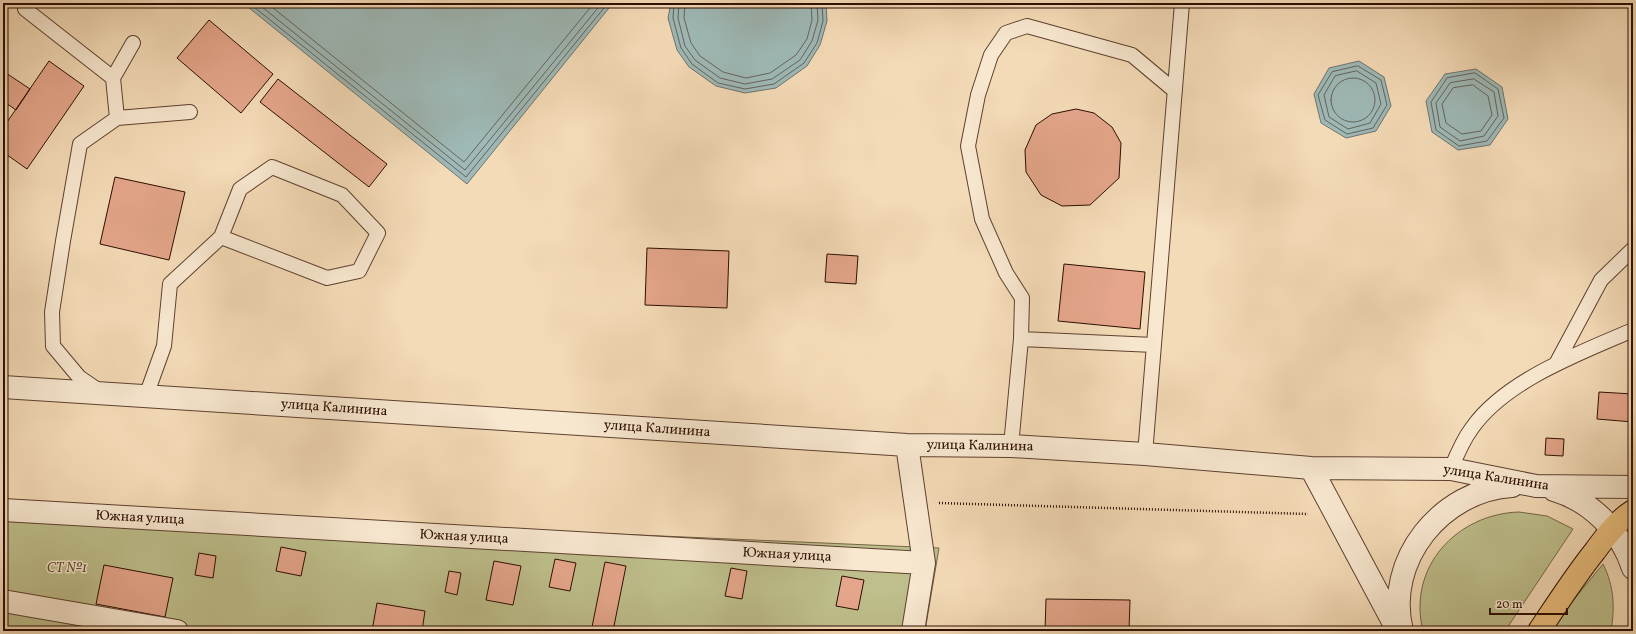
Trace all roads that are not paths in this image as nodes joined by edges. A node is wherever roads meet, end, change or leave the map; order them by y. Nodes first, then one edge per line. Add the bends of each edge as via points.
1 (1182, 3) edge
2 (25, 9) dead end
3 (133, 43) dead end
4 (113, 78) junction
5 (1175, 91) junction
6 (190, 112) dead end
7 (117, 118) junction
8 (220, 236) junction
9 (1633, 249) edge
10 (1633, 330) edge
11 (1021, 339) junction
12 (1154, 344) junction
13 (1556, 364) junction
14 (3, 387) edge
15 (103, 394) junction
16 (146, 396) junction
17 (907, 445) junction
18 (1012, 446) junction
19 (1145, 454) junction
20 (1311, 468) junction
21 (1451, 469) junction
22 (1536, 486) junction
23 (1633, 487) edge
24 (3, 510) edge
25 (1633, 511) edge
26 (1612, 529) junction
27 (924, 563) junction
28 (1633, 568) edge
29 (3, 601) edge
30 (177, 631) edge
31 (913, 631) edge
32 (1398, 631) edge
33 (1402, 631) edge
34 (1539, 631) edge

1 - 5 lane
2 - 4 lane
3 - 4 lane
4 - 7 lane
5 - 11 lane via 1132,55 1027,26 1006,33 991,55 978,95 968,146 982,219 1006,273 1022,298
5 - 12 lane
6 - 7 lane
7 - 15 lane via 80,144 52,312 53,346 79,376
8 - 8 lane via 327,278 360,271 378,234 342,195 272,167 240,189
8 - 16 lane via 170,284 164,346
9 - 13 lane via 1601,280
10 - 13 lane
11 - 12 lane
11 - 18 lane
12 - 19 lane
13 - 21 lane via 1512,389 1490,407 1472,427
14 - 15 street, улица Калинина
15 - 16 street, улица Калинина
16 - 17 street, улица Калинина
17 - 18 street, улица Калинина
17 - 27 street
18 - 19 street, улица Калинина
19 - 20 street, улица Калинина
20 - 21 street, улица Калинина
20 - 32 street
21 - 22 street, улица Калинина
22 - 23 street, улица Калинина
22 - 26 street via 1558,491 1578,500
22 - 33 street via 1504,486 1472,494 1453,505 1429,526 1416,544 1403,574 1399,606
24 - 27 street, Южная улица
25 - 26 highway
26 - 28 street via 1626,549
26 - 34 highway via 1581,568
27 - 31 street
29 - 30 street

